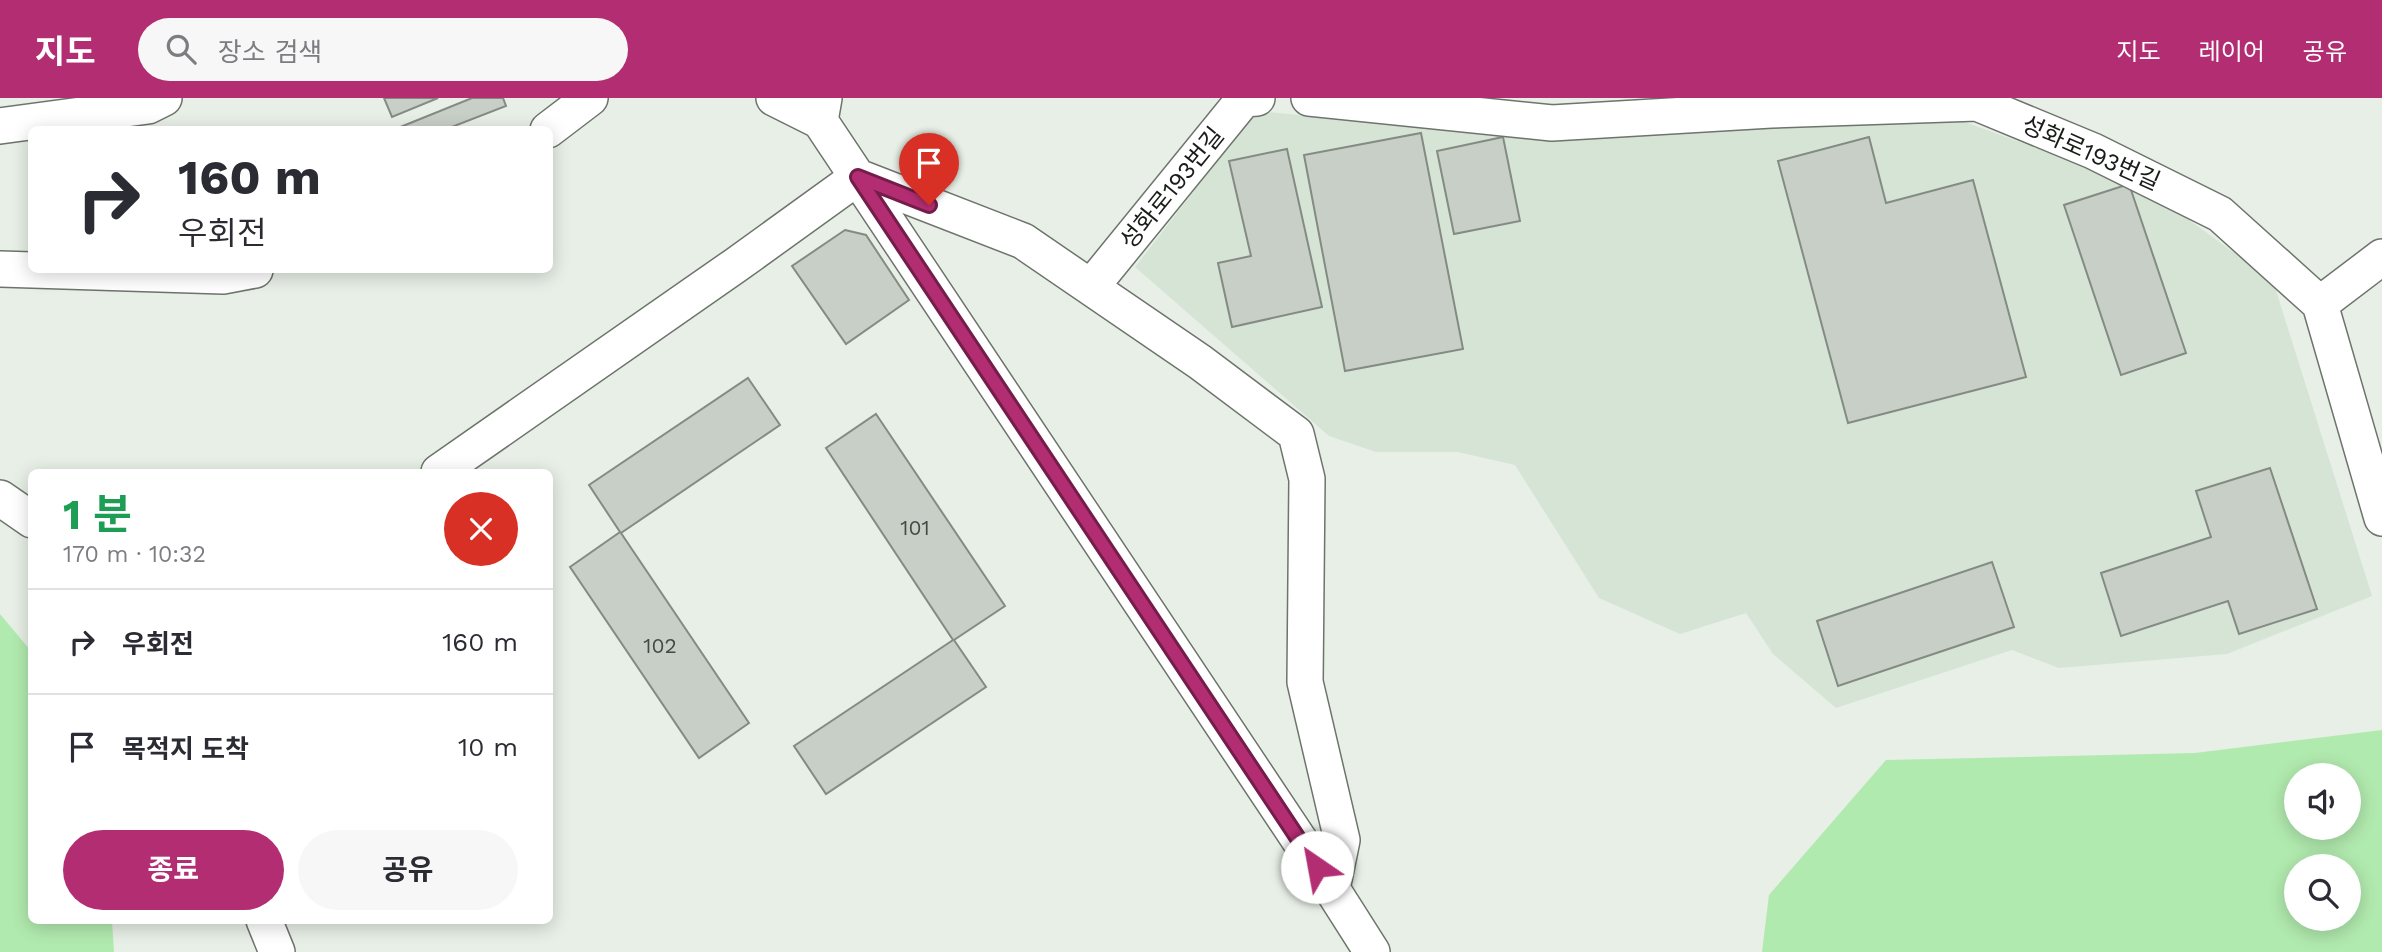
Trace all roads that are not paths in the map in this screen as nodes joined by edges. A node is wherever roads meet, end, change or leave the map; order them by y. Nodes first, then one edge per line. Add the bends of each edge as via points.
1 (590, 98) edge
2 (774, 98) edge
3 (1257, 98) edge
4 (1309, 98) edge
5 (822, 110) edge
6 (155, 111) edge
7 (0, 126) edge
8 (553, 126) edge
9 (858, 177) junction
10 (2382, 257) edge
11 (0, 270) edge
12 (28, 271) edge
13 (112, 273) edge
14 (236, 273) edge
15 (1091, 287) junction
16 (2320, 304) junction
17 (443, 469) edge
18 (0, 498) edge
19 (28, 517) edge
20 (2382, 518) edge
21 (1332, 890) junction
22 (266, 924) edge
23 (276, 952) edge
24 (1372, 952) edge

1 - 8 street
2 - 5 street
3 - 15 street, 성화로193번길 via 1244,100
4 - 16 street, 성화로193번길 via 1552,122 1977,103 2093,151 2221,214
5 - 9 street
6 - 7 street
9 - 15 street via 1023,241
9 - 17 street
9 - 21 street
10 - 16 street
11 - 12 street
13 - 14 street
15 - 21 street via 1296,434 1307,479 1305,682 1342,840
16 - 20 street
18 - 19 street
21 - 24 street
22 - 23 street

